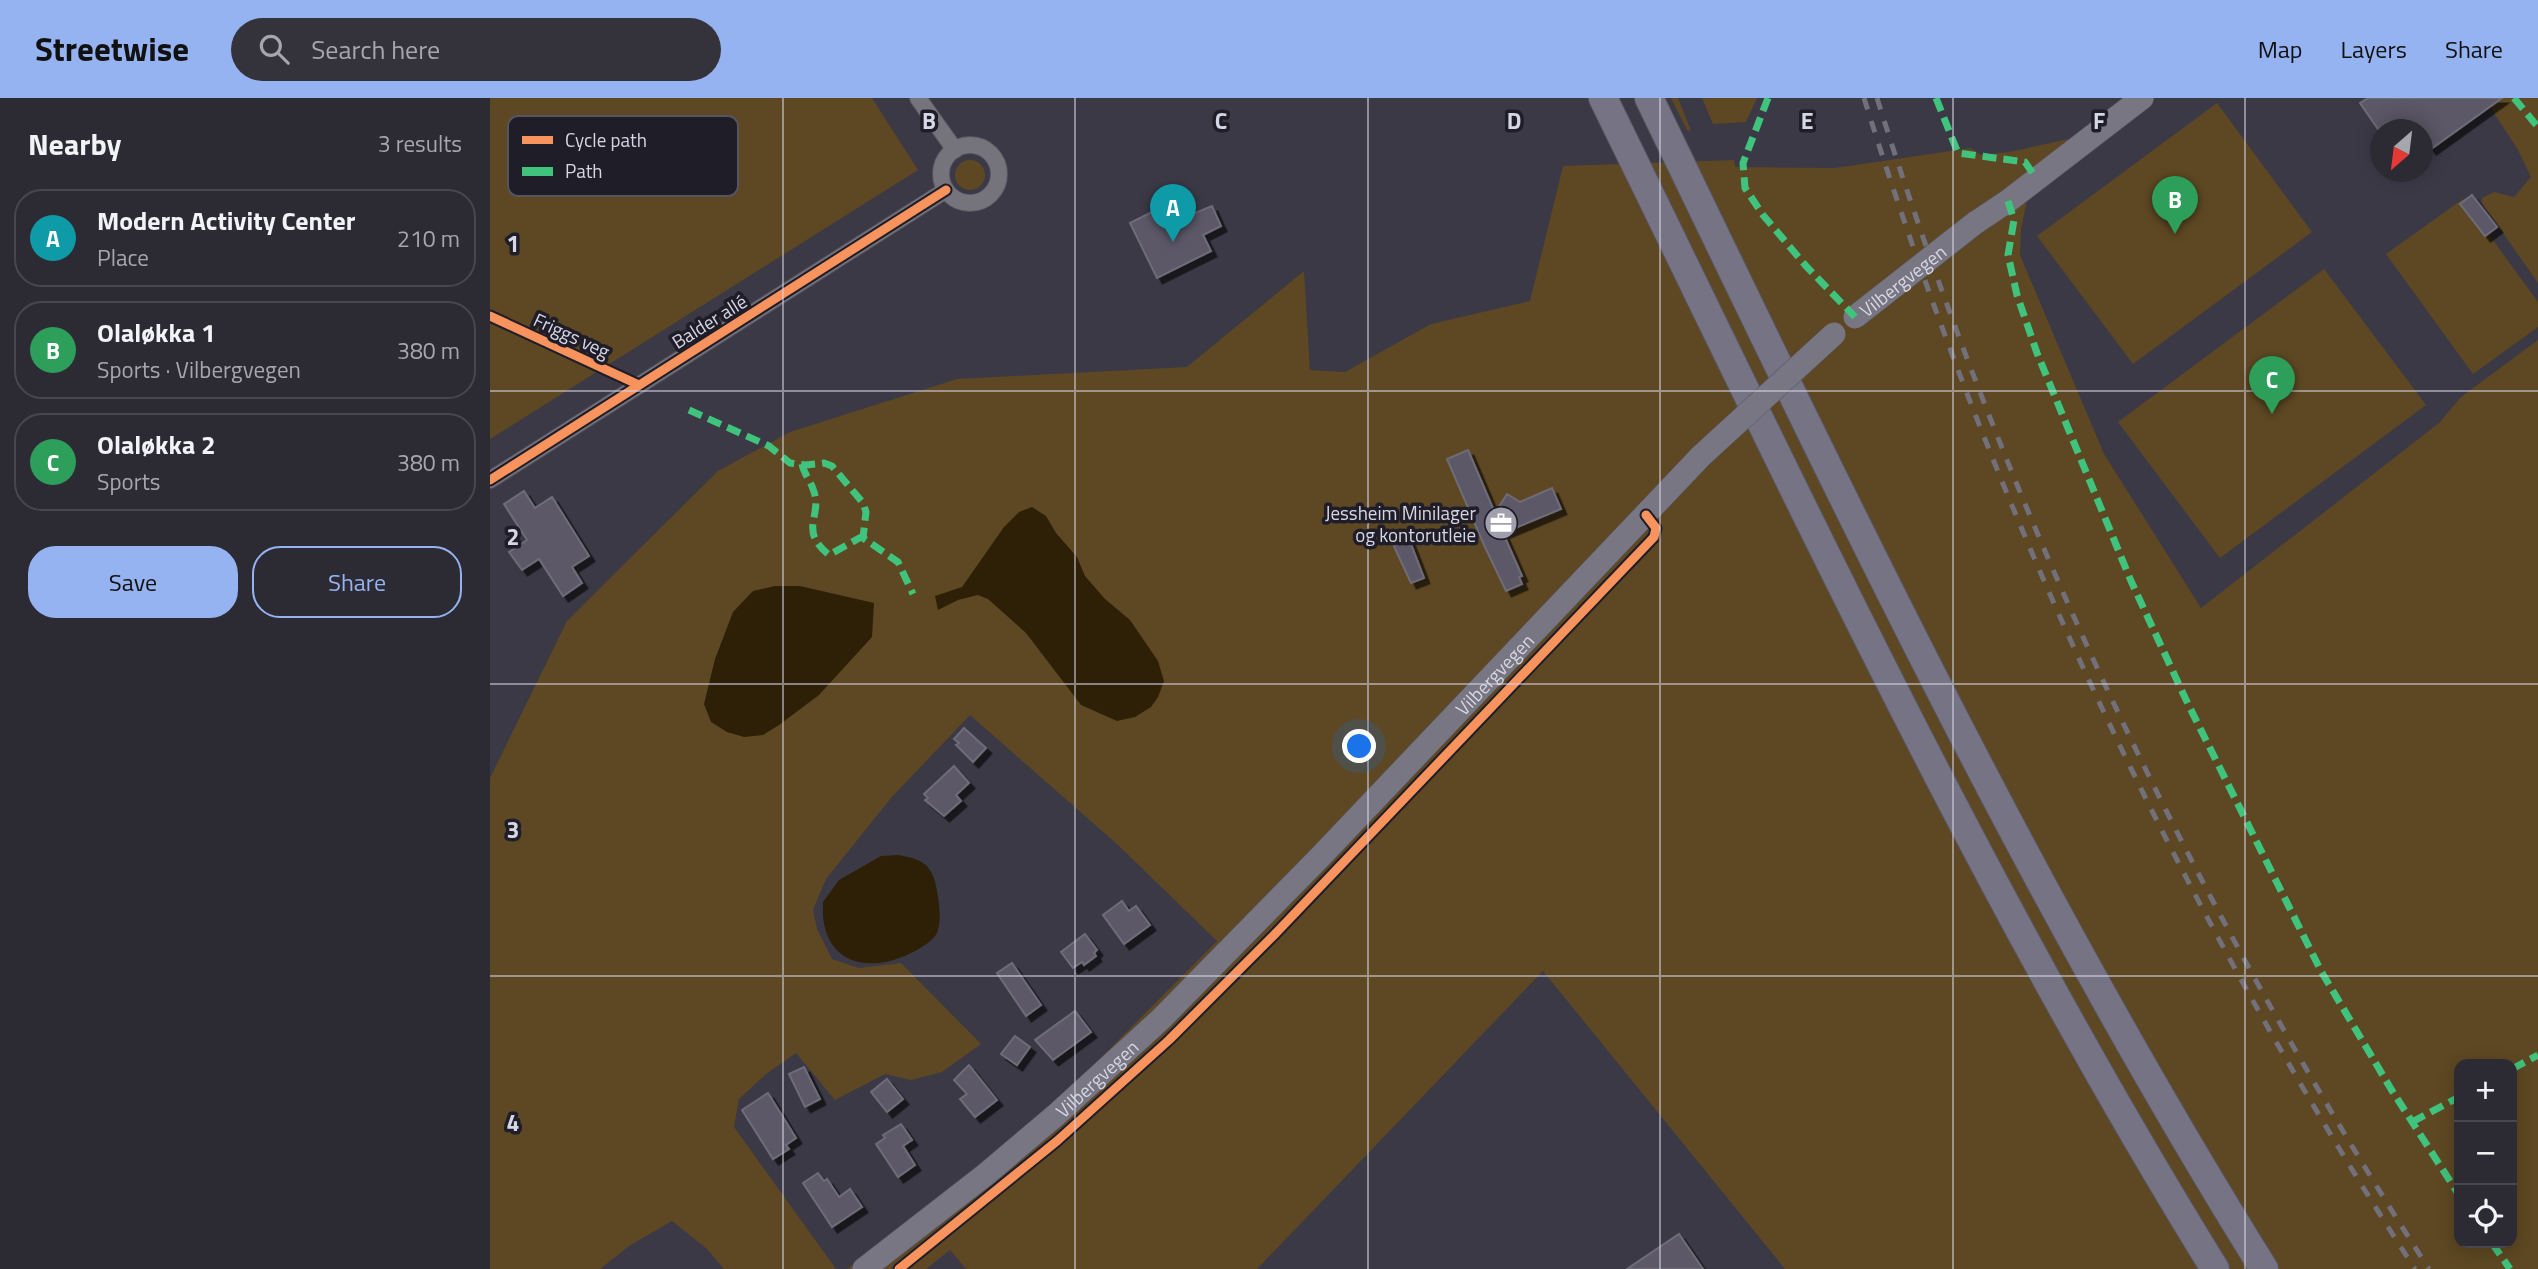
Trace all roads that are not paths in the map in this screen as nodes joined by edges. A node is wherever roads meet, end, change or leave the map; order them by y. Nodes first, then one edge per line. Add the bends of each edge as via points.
1 (918, 98) edge
2 (1603, 98) edge
3 (1649, 98) edge
4 (2142, 98) edge
5 (955, 149) junction
6 (946, 190) junction
7 (490, 480) edge
8 (864, 1269) edge
9 (2215, 1269) edge
10 (2264, 1269) edge

1 - 5 street
2 - 9 highway via 1955,812 2119,1109
3 - 10 highway via 1998,804 2113,1016
4 - 8 main road, Vilbergvegen, bridge via 1834,334 1701,456 1161,1019 985,1175
5 - 6 street via 943,164
5 - 6 street via 972,145 989,152 999,167 997,186 986,199 968,204
6 - 7 street, Balder allé

